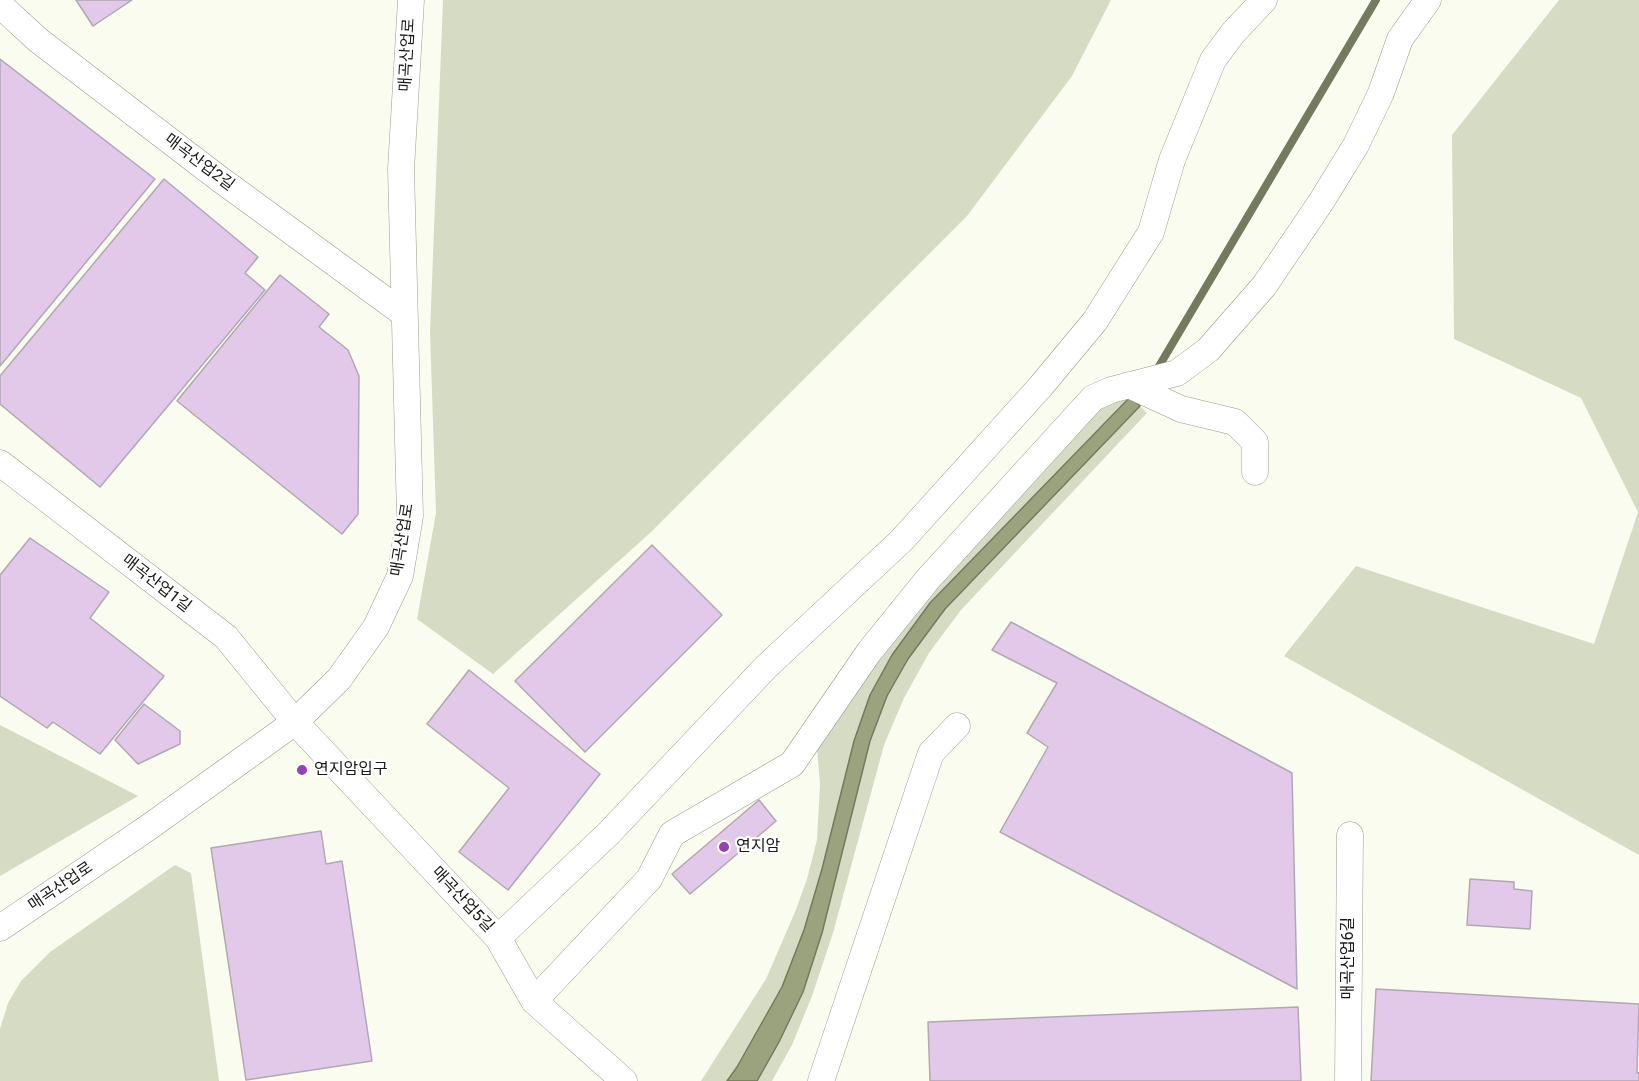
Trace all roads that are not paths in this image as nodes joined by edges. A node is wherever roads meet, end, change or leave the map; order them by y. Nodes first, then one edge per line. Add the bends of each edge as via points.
1 (411, 0) edge
2 (1264, 0) edge
3 (1428, 0) edge
4 (0, 5) edge
5 (403, 313) junction
6 (1129, 386) junction
7 (0, 463) edge
8 (1256, 472) dead end
9 (295, 722) junction
10 (957, 726) dead end
11 (1350, 835) dead end
12 (0, 928) edge
13 (498, 938) junction
14 (534, 1001) junction
15 (624, 1081) edge
16 (821, 1081) edge
17 (1348, 1081) edge

1 - 5 street, 매곡산업로 via 401,169
2 - 13 street via 1213,60 1172,160 1151,232 1095,321 902,540 766,667 608,834
3 - 6 street via 1400,39 1381,93 1356,145 1264,286 1208,350 1177,373
4 - 5 street, 매곡산업2길 via 38,40
5 - 9 street, 매곡산업로 via 410,516 400,576 376,627 339,679
6 - 8 street via 1181,409 1235,422 1255,442
6 - 14 street via 1093,398 928,579 869,652 792,764 672,834 649,879
7 - 9 street, 매곡산업1길 via 226,637
9 - 12 street, 매곡산업로
9 - 13 street, 매곡산업5길
10 - 16 street via 931,753
11 - 17 street, 매곡산업6길
13 - 14 street, 매곡산업5길
14 - 15 street, 매곡산업5길

